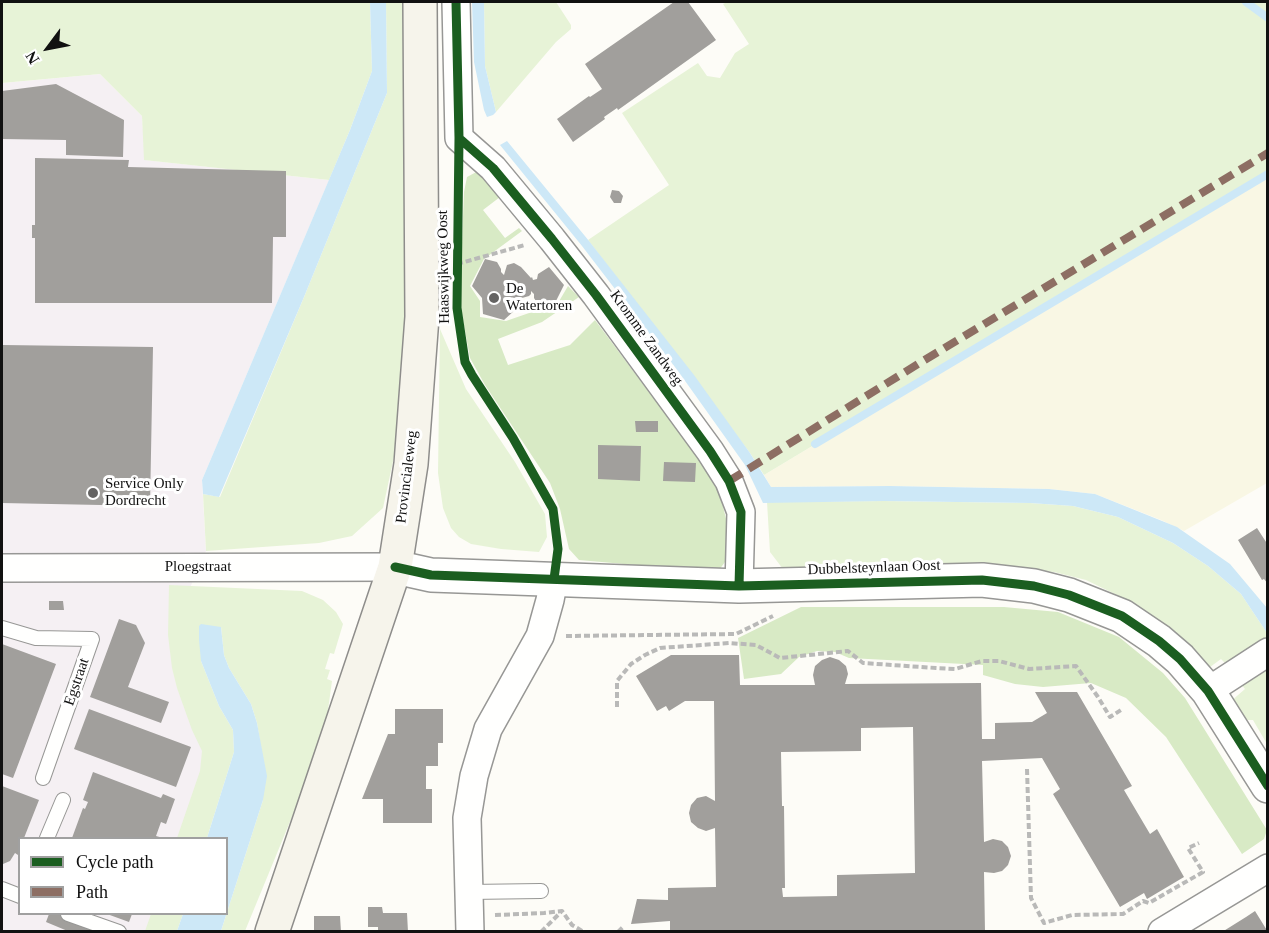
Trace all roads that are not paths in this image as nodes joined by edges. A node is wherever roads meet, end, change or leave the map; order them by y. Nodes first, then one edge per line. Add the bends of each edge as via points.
1 (420, 2) edge
2 (456, 2) edge
3 (395, 567) junction
4 (2, 568) edge
5 (554, 579) junction
6 (739, 586) junction
7 (2, 628) edge
8 (1268, 652) edge
9 (1208, 691) junction
10 (43, 778) dead end
11 (1268, 786) edge
12 (63, 800) dead end
13 (47, 837) edge
14 (1268, 868) edge
15 (2, 889) edge
16 (541, 891) dead end
17 (18, 895) edge
18 (470, 913) edge
19 (71, 915) edge
20 (118, 932) edge
21 (272, 932) edge
22 (1162, 932) edge

1 - 3 main road, Provincialeweg via 423,317 411,464
2 - 6 street, Kromme Zandweg via 459,138 493,168 552,239 729,481 741,512
3 - 4 street, Ploegstraat
3 - 5 street, Dubbelsteynlaan Oost via 431,575
3 - 21 main road, Provincialeweg
5 - 6 street, Dubbelsteynlaan Oost
5 - 18 street via 540,636 488,729 474,776 467,818
6 - 9 street, Dubbelsteynlaan Oost via 982,580 1034,586 1122,616 1159,640
7 - 10 lane, Egstraat via 36,638 92,639
8 - 9 street
9 - 11 street, Dubbelsteynlaan Oost
12 - 13 lane
14 - 22 street
15 - 17 lane
16 - 18 lane
19 - 20 lane

